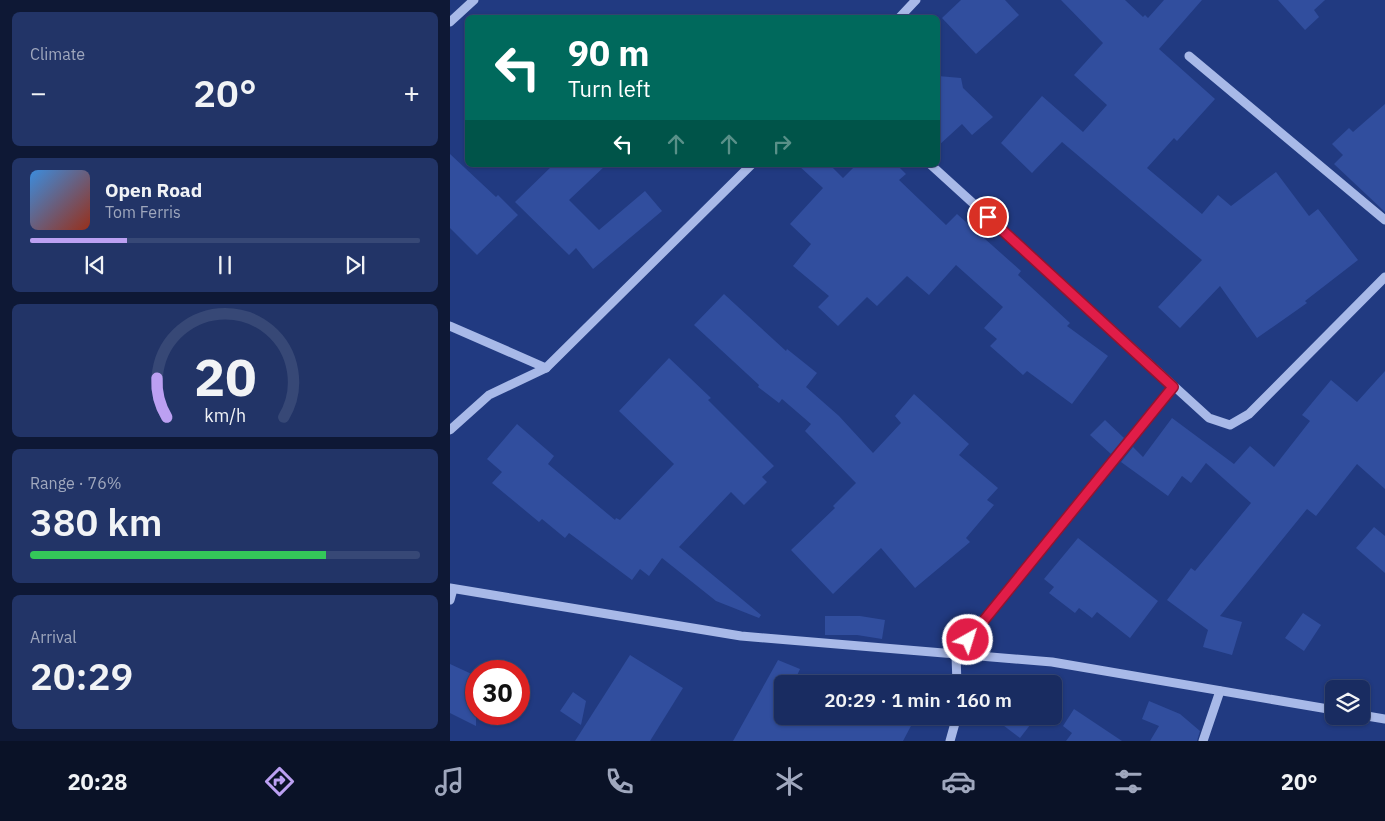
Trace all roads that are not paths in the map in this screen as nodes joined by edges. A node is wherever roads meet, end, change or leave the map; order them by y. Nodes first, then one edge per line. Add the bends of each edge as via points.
1 (474, 0) edge
2 (916, 0) edge
3 (902, 15) edge
4 (451, 18) edge
5 (1189, 56) dead end
6 (749, 167) edge
7 (933, 167) edge
8 (1385, 220) edge
9 (1385, 277) edge
10 (450, 326) edge
11 (546, 368) junction
12 (1173, 387) junction
13 (450, 430) edge
14 (452, 589) edge
15 (450, 600) edge
16 (956, 655) junction
17 (957, 675) edge
18 (1220, 692) junction
19 (1325, 709) edge
20 (1370, 716) edge
21 (1385, 719) edge
22 (954, 725) edge
23 (950, 741) edge
24 (1202, 741) edge

1 - 4 street
2 - 3 street
5 - 8 street
6 - 11 street
7 - 12 street
9 - 12 street via 1249,414 1230,425 1209,418
10 - 11 street
11 - 13 street via 489,396
12 - 16 street
14 - 15 street
14 - 16 street via 741,636
16 - 17 street
16 - 18 street via 1052,662
18 - 19 street
18 - 24 street
20 - 21 street
22 - 23 street

